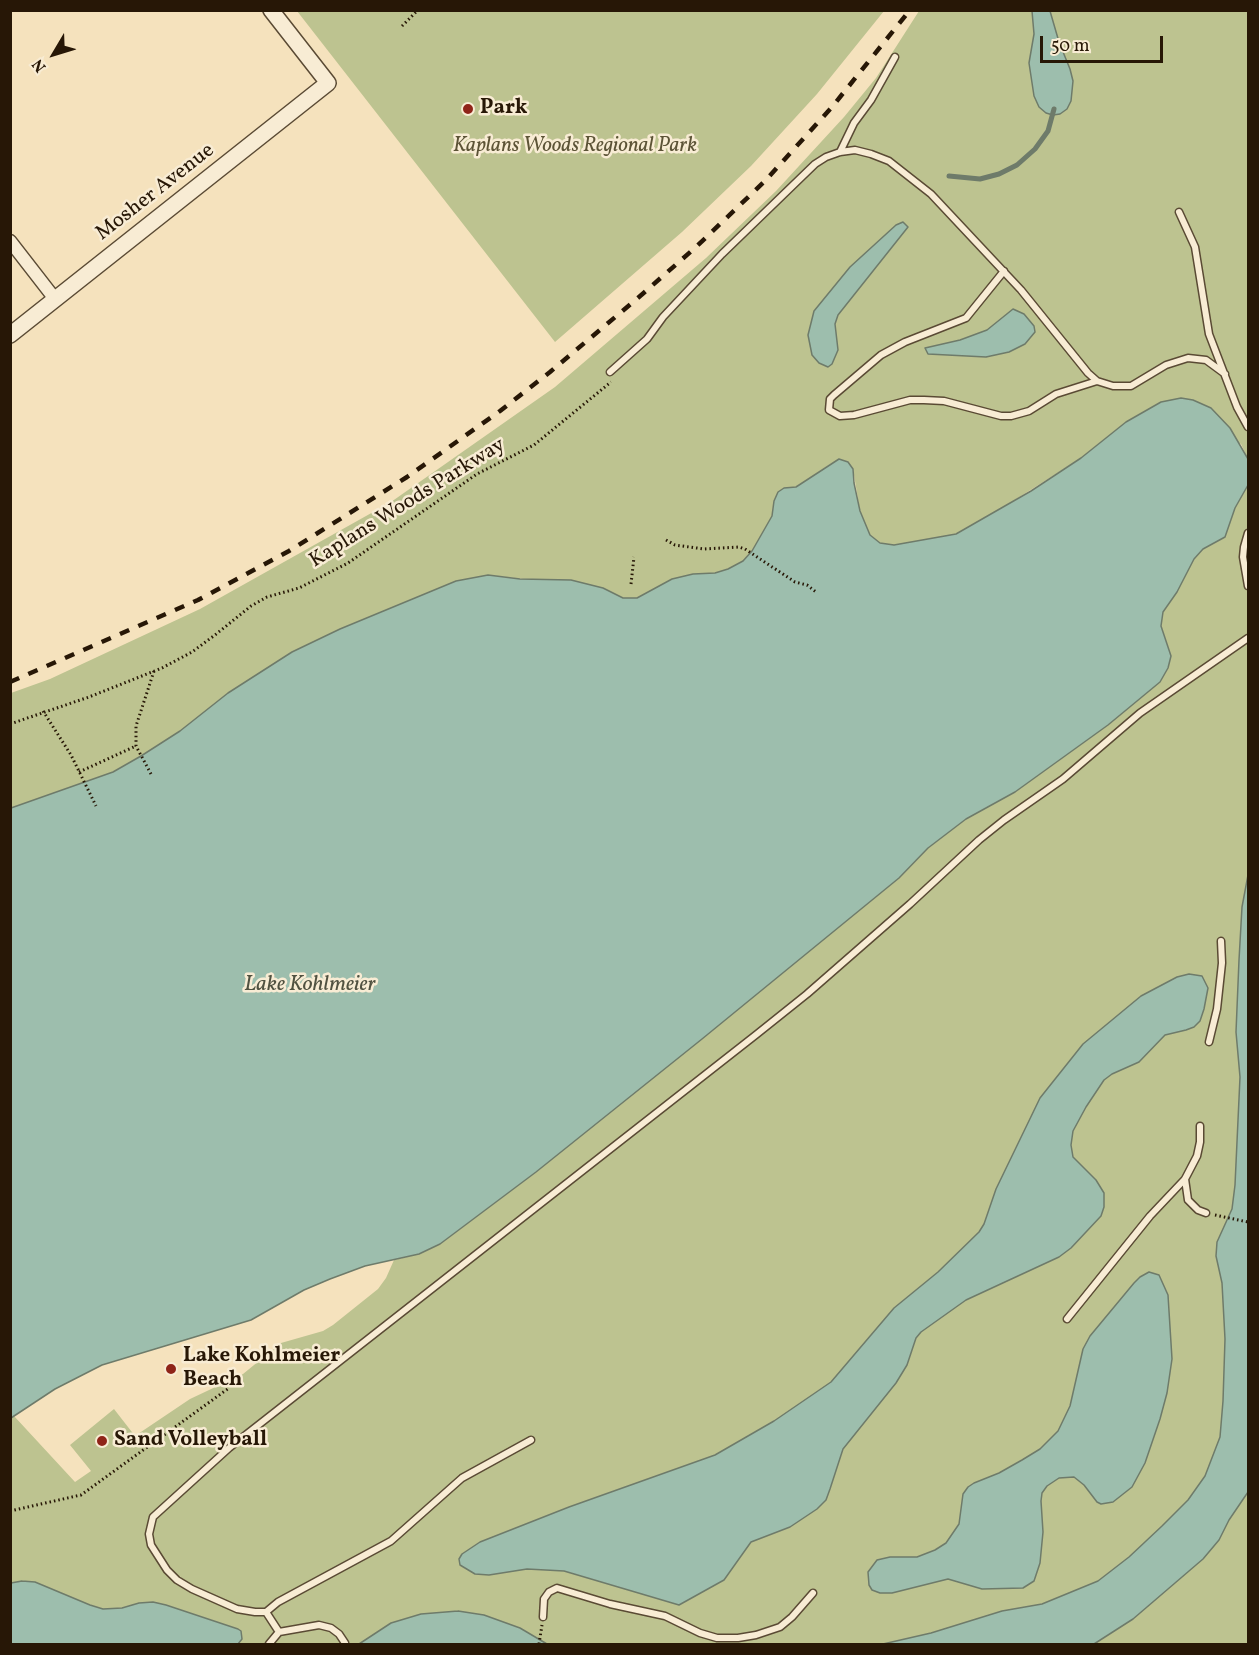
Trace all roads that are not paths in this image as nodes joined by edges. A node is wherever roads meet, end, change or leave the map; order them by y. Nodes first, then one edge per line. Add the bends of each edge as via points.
1 (271, 10) edge
2 (896, 57) dead end
3 (840, 152) junction
4 (1179, 212) dead end
5 (10, 242) edge
6 (1004, 271) junction
7 (55, 299) junction
8 (10, 335) edge
9 (610, 372) dead end
10 (1225, 374) junction
11 (1097, 381) junction
12 (1248, 427) edge
13 (1248, 533) edge
14 (1248, 586) edge
15 (1248, 638) edge
16 (1221, 941) dead end
17 (1209, 1042) dead end
18 (1200, 1126) dead end
19 (1185, 1179) junction
20 (1206, 1213) road end
21 (1066, 1319) dead end
22 (531, 1440) dead end
23 (813, 1593) dead end
24 (266, 1612) junction
25 (543, 1617) road end
26 (279, 1632) junction
27 (345, 1643) edge
28 (269, 1644) edge

1 - 7 street, Mosher Avenue via 327,83
2 - 3 lane
3 - 6 lane via 855,150 889,161 931,194
3 - 9 lane via 826,157 802,177 722,254 647,339
4 - 10 lane via 1195,247 1209,334
5 - 7 street
6 - 11 lane
6 - 11 lane via 966,318 881,355 830,399 829,410 840,416 854,415 924,400 1011,416 1029,411 1056,394
7 - 8 street, Mosher Avenue
10 - 11 lane via 1206,360 1188,358 1166,365 1131,386 1113,387
10 - 12 lane
13 - 14 lane via 1243,557
15 - 24 lane via 1140,713 1063,779 995,826 807,994 264,1420 160,1509 150,1524 151,1545 177,1580 237,1609
16 - 17 lane via 1217,1009
18 - 19 lane via 1197,1156
19 - 20 lane via 1188,1200
19 - 21 lane
22 - 24 lane via 462,1478 391,1541
23 - 25 lane via 780,1627 738,1638 717,1638 665,1616 557,1588 544,1599
24 - 26 lane
26 - 27 lane via 319,1625 331,1628
26 - 28 lane

